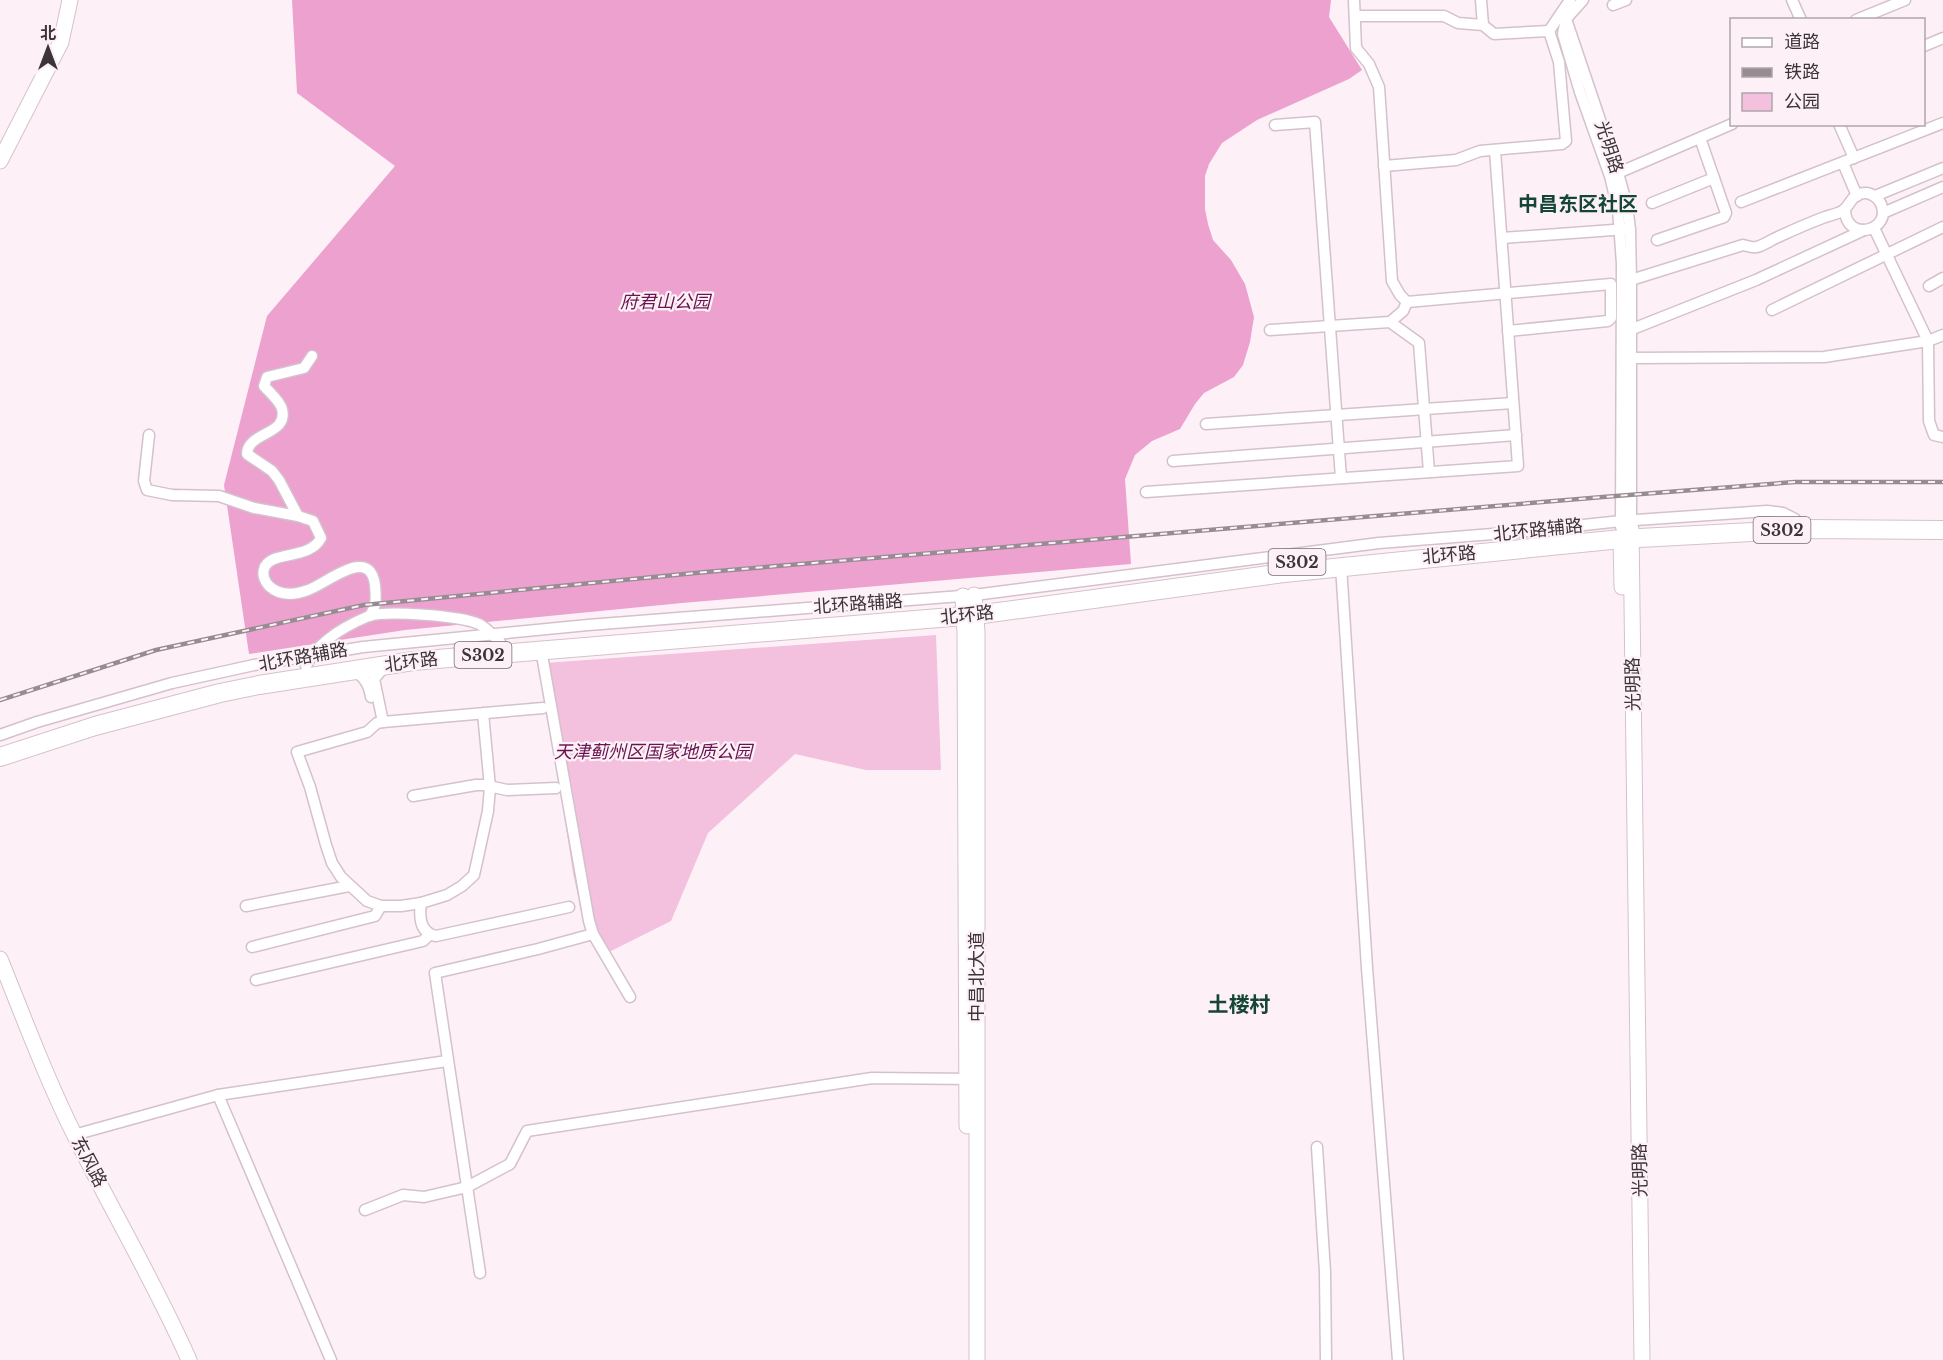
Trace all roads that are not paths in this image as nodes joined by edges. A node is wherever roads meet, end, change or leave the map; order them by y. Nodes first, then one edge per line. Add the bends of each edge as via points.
1 (70, 0) edge
2 (1354, 0) edge
3 (1481, 0) edge
4 (1570, 0) edge
5 (1583, 0) edge
6 (1626, 0) edge
7 (1792, 0) edge
8 (1905, 0) edge
9 (1613, 5) dead end
10 (1355, 16) junction
11 (1800, 18) edge
12 (1861, 18) edge
13 (1566, 19) junction
14 (1483, 25) junction
15 (1549, 30) junction
16 (1942, 42) edge
17 (1925, 46) edge
18 (1943, 123) edge
19 (1730, 124) edge
20 (1275, 125) dead end
21 (1840, 126) edge
22 (1700, 138) junction
23 (1495, 150) junction
24 (1854, 158) junction
25 (0, 161) edge
26 (1843, 163) junction
27 (1384, 166) junction
28 (1943, 168) edge
29 (1618, 173) junction
30 (1714, 178) junction
31 (1943, 187) edge
32 (1857, 196) junction
33 (1875, 196) junction
34 (1741, 202) dead end
35 (1652, 203) dead end
36 (1845, 210) junction
37 (1883, 213) junction
38 (1943, 227) edge
39 (1869, 229) junction
40 (1625, 230) junction
41 (1502, 238) junction
42 (1658, 240) dead end
43 (1886, 253) junction
44 (1943, 278) edge
45 (1631, 280) junction
46 (1929, 286) dead end
47 (1506, 292) junction
48 (1407, 302) junction
49 (1772, 310) dead end
50 (1390, 322) junction
51 (1330, 326) junction
52 (1270, 330) dead end
53 (1630, 330) junction
54 (1508, 331) junction
55 (1943, 335) edge
56 (1928, 341) junction
57 (312, 356) dead end
58 (1631, 358) junction
59 (1513, 403) junction
60 (1424, 409) junction
61 (1337, 415) junction
62 (1206, 424) dead end
63 (149, 435) dead end
64 (1516, 435) junction
65 (1943, 437) edge
66 (1427, 442) junction
67 (1339, 448) junction
68 (1173, 461) dead end
69 (1429, 472) junction
70 (1341, 478) junction
71 (1146, 492) dead end
72 (298, 516) junction
73 (1943, 520) edge
74 (1626, 530) junction
75 (1943, 531) edge
76 (1341, 566) junction
77 (376, 604) junction
78 (970, 606) junction
79 (383, 614) junction
80 (370, 616) junction
81 (496, 638) junction
82 (542, 655) dead end
83 (309, 661) junction
84 (386, 665) junction
85 (352, 670) junction
86 (543, 708) dead end
87 (483, 713) junction
88 (380, 722) junction
89 (0, 735) edge
90 (0, 747) edge
91 (0, 757) edge
92 (490, 787) junction
93 (556, 788) dead end
94 (413, 796) dead end
95 (349, 886) junction
96 (421, 903) junction
97 (246, 906) dead end
98 (381, 906) junction
99 (569, 908) dead end
100 (593, 934) junction
101 (429, 935) junction
102 (252, 947) dead end
103 (0, 959) edge
104 (256, 980) dead end
105 (630, 997) dead end
106 (447, 1061) junction
107 (972, 1079) junction
108 (218, 1095) junction
109 (74, 1135) junction
110 (1317, 1147) dead end
111 (467, 1187) junction
112 (365, 1210) dead end
113 (480, 1273) dead end
114 (189, 1360) edge
115 (332, 1360) edge
116 (968, 1360) edge
117 (977, 1360) edge
118 (1326, 1360) edge
119 (1398, 1360) edge
120 (1634, 1360) edge
121 (1642, 1360) edge

1 - 25 street via 61,42
2 - 10 street
3 - 14 street
4 - 15 street
5 - 13 street
6 - 9 street
7 - 11 street
8 - 12 street
10 - 14 street via 1444,16 1458,23
10 - 27 street via 1356,48 1369,64 1379,87
13 - 29 street, 光明路
13 - 40 street, 光明路 via 1563,34 1569,59
14 - 15 street via 1494,34
15 - 23 street via 1559,62 1566,141
16 - 17 street
18 - 24 street
19 - 22 street
20 - 51 street via 1315,122
21 - 24 street
22 - 29 street
22 - 30 street
23 - 27 street via 1456,160
23 - 41 street
24 - 26 street
26 - 32 street
26 - 34 street
27 - 48 street via 1392,281
28 - 33 street
29 - 40 street, 光明路 via 1627,205
30 - 35 street
30 - 42 street via 1724,217
31 - 37 street
32 - 33 street
32 - 36 street
33 - 37 street
36 - 39 street via 1852,227
36 - 45 street via 1756,247 1743,245
37 - 39 street via 1880,222
38 - 43 street
39 - 43 street
39 - 53 street
40 - 41 street
40 - 45 street, 光明路
40 - 74 street, 光明路
41 - 47 street
43 - 49 street
43 - 56 street
44 - 46 street
45 - 53 street, 光明路
47 - 48 street
47 - 54 street
47 - 54 street via 1611,284 1608,321
48 - 50 street
50 - 51 street
50 - 60 street via 1419,343
51 - 52 street
51 - 61 street
53 - 58 street, 光明路
54 - 59 street
55 - 56 street
56 - 58 street via 1824,357
56 - 65 street via 1929,421 1931,432
57 - 72 street via 304,368 267,377 264,386 282,407 282,416 269,433 247,446 247,454 279,480
58 - 74 street, 光明路
59 - 60 street
59 - 64 street
60 - 61 street
60 - 66 street
61 - 62 street
61 - 67 street
63 - 72 street via 144,481 147,490 219,496 272,513
64 - 66 street
64 - 69 street via 1518,465
66 - 67 street
66 - 69 street
67 - 68 street
67 - 70 street
69 - 70 street
70 - 71 street
72 - 77 street via 313,520 321,538 311,550 266,564 263,577 267,585 290,594 310,590 339,573 359,567 373,575
73 - 74 highway, 北环路 / S302 via 1795,519
74 - 75 highway, 北环路 / S302
74 - 76 highway, 北环路 / S302
74 - 78 highway, 北环路 / S302 via 1283,564
74 - 120 street, 光明路
74 - 121 street, 光明路
76 - 78 highway, 北环路 / S302
76 - 119 street
77 - 79 street
77 - 80 street
78 - 81 highway, 北环路 / S302
78 - 84 highway, 北环路 / S302
78 - 107 street, 中昌北大道
79 - 80 street
79 - 81 street via 468,620
80 - 83 street via 325,641
81 - 83 highway, 北环路 / S302
82 - 100 street
83 - 89 street, 北环路辅路 via 254,665 172,683
83 - 90 highway, 北环路 / S302 via 178,693
84 - 85 highway, 北环路 / S302
84 - 88 street via 374,680
85 - 88 street via 366,681
85 - 91 highway, 北环路 / S302 via 177,703
86 - 87 street
87 - 88 street
87 - 92 street
88 - 95 street via 367,732 297,752 332,863
92 - 93 street
92 - 94 street via 476,785
92 - 96 street via 474,875 447,895
95 - 97 street
95 - 98 street via 367,902
96 - 98 street
96 - 101 street via 419,913
98 - 102 street via 375,916
99 - 101 street
100 - 105 street
100 - 106 street via 435,973
101 - 104 street via 423,941
103 - 109 street, 东风路
106 - 108 street
106 - 111 street
107 - 111 street via 872,1078 527,1131 510,1164
107 - 116 street, 中昌北大道
107 - 117 street, 中昌北大道
108 - 109 street
108 - 115 street
109 - 114 street, 东风路 via 164,1303
110 - 118 street
111 - 112 street via 424,1197 403,1195
111 - 113 street

